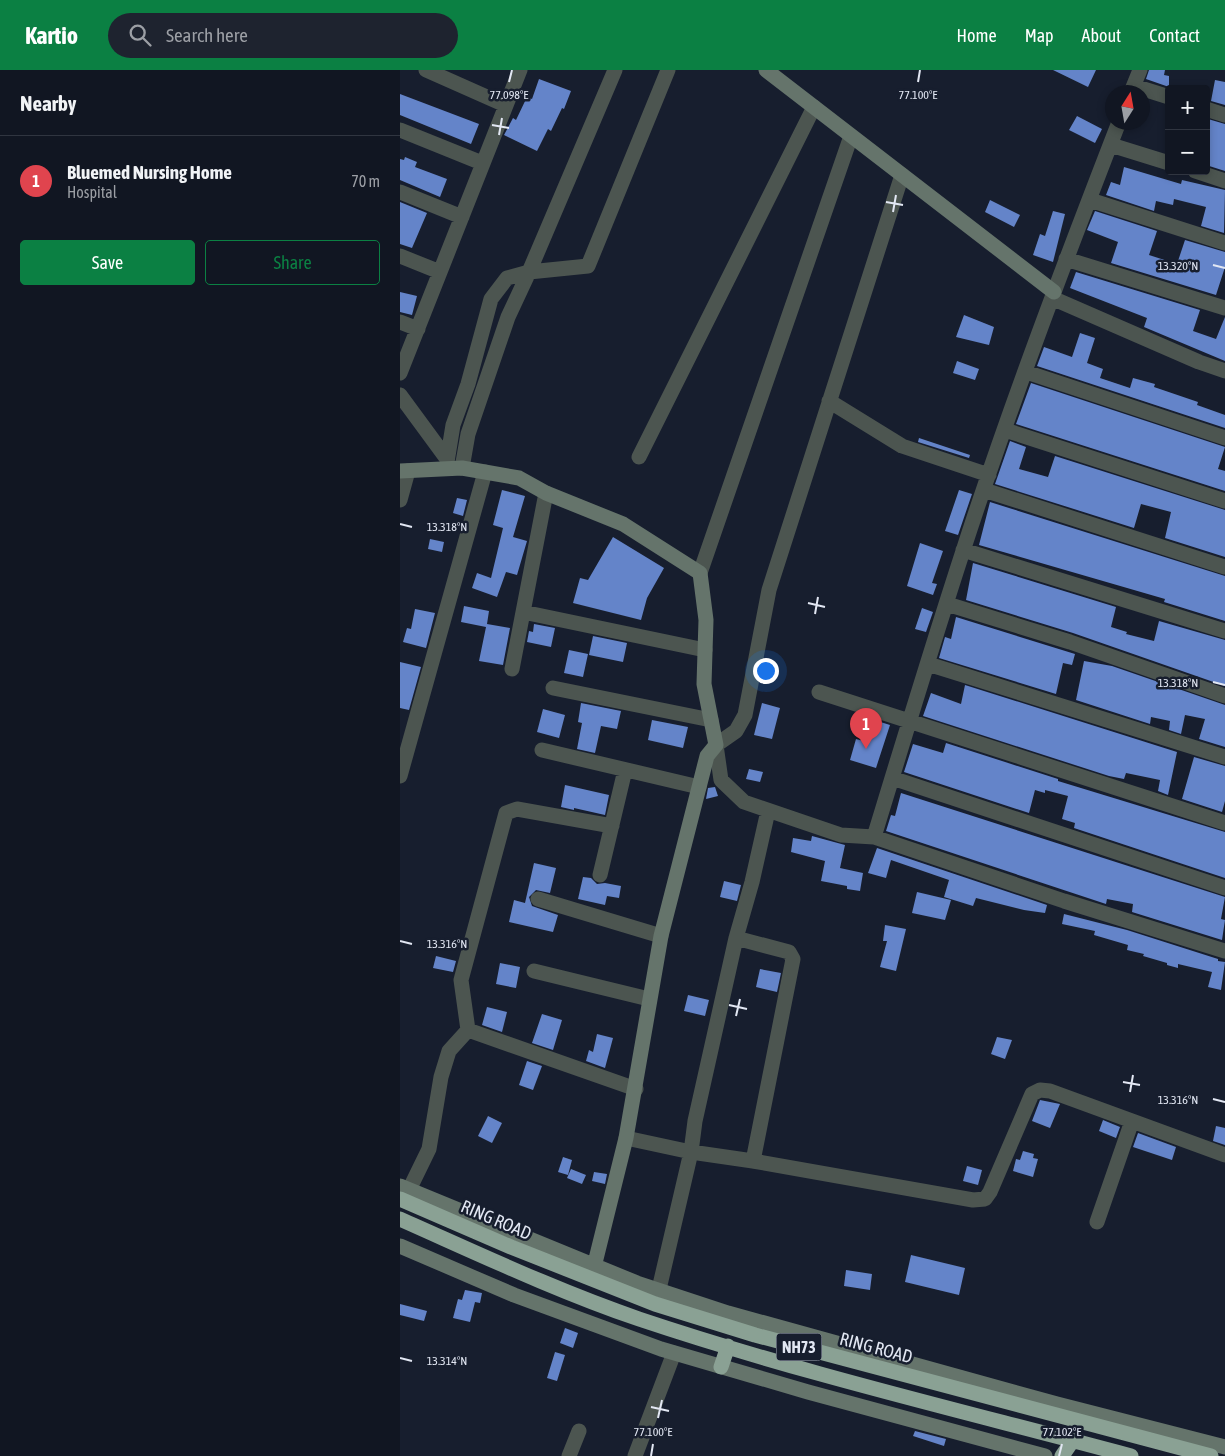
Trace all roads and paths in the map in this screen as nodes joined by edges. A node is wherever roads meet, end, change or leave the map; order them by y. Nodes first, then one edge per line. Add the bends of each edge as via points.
1 (426, 70) edge
2 (520, 70) edge
3 (615, 70) edge
4 (668, 70) edge
5 (766, 70) edge
6 (1140, 70) edge
7 (1134, 85) edge
8 (1150, 93) edge
9 (1165, 96) edge
10 (505, 105) junction
11 (814, 107) junction
12 (1210, 110) edge
13 (1225, 115) edge
14 (400, 130) edge
15 (1117, 130) edge
16 (851, 136) junction
17 (1111, 145) junction
18 (1165, 162) edge
19 (482, 163) junction
20 (902, 175) junction
21 (1208, 175) edge
22 (1225, 180) edge
23 (400, 192) edge
24 (1090, 200) junction
25 (462, 217) junction
26 (1225, 243) edge
27 (400, 256) edge
28 (1066, 259) junction
29 (440, 272) junction
30 (529, 272) junction
31 (1053, 295) junction
32 (1225, 308) edge
33 (400, 322) edge
34 (418, 329) junction
35 (1225, 371) edge
36 (1026, 372) junction
37 (400, 373) edge
38 (400, 395) edge
39 (830, 401) junction
40 (1005, 430) junction
41 (1225, 438) edge
42 (638, 457) dead end
43 (447, 463) junction
44 (462, 468) junction
45 (404, 471) edge
46 (485, 472) junction
47 (989, 475) junction
48 (984, 490) junction
49 (546, 494) junction
50 (400, 500) edge
51 (1225, 501) edge
52 (963, 550) junction
53 (1225, 567) edge
54 (700, 572) junction
55 (947, 604) junction
56 (523, 612) junction
57 (1225, 632) edge
58 (705, 650) junction
59 (928, 664) junction
60 (512, 669) dead end
61 (553, 688) dead end
62 (819, 692) dead end
63 (1225, 696) edge
64 (711, 720) junction
65 (910, 720) junction
66 (716, 745) junction
67 (542, 750) dead end
68 (1225, 757) edge
69 (625, 770) junction
70 (400, 776) edge
71 (892, 778) junction
72 (699, 788) junction
73 (768, 811) junction
74 (1225, 823) edge
75 (612, 826) junction
76 (874, 837) junction
77 (600, 875) dead end
78 (1225, 888) edge
79 (538, 899) dead end
80 (661, 936) junction
81 (736, 938) junction
82 (1225, 950) edge
83 (534, 971) dead end
84 (649, 999) junction
85 (468, 1030) junction
86 (636, 1089) junction
87 (1132, 1121) junction
88 (626, 1138) junction
89 (691, 1152) junction
90 (1225, 1155) edge
91 (753, 1161) junction
92 (403, 1192) edge
93 (400, 1219) edge
94 (1097, 1222) dead end
95 (400, 1246) edge
96 (594, 1267) junction
97 (657, 1297) junction
98 (728, 1346) junction
99 (674, 1353) junction
100 (721, 1367) junction
101 (1028, 1402) junction
102 (578, 1431) dead end
103 (1073, 1440) junction
104 (1225, 1447) edge
105 (570, 1456) edge
106 (635, 1456) edge
107 (1045, 1456) edge
108 (1062, 1456) edge
109 (1131, 1456) edge
110 (1211, 1456) edge

1 - 10 street
2 - 10 street
3 - 30 street
4 - 30 street via 588,266
5 - 11 street
6 - 7 street
8 - 9 street
10 - 19 street
11 - 16 street
11 - 42 street
12 - 13 street
14 - 19 street
15 - 17 street
16 - 20 street
16 - 54 street
17 - 18 street
17 - 24 street
19 - 25 street
20 - 31 street
20 - 39 street
21 - 22 street
23 - 25 street
24 - 26 street
24 - 28 street
25 - 29 street
27 - 29 street
28 - 31 street
28 - 32 street
29 - 34 street
30 - 43 street via 507,278 491,299 468,384 452,425
30 - 44 street via 508,317 468,434
31 - 35 street
31 - 36 street
33 - 34 street
34 - 37 street
36 - 40 street
36 - 41 street
38 - 43 street
39 - 47 street via 902,446
39 - 66 street via 769,590 745,715 736,730
40 - 47 street
40 - 51 street
43 - 44 street
43 - 45 street
44 - 46 street
45 - 50 street
46 - 49 street via 519,478
46 - 70 street
47 - 48 street
48 - 52 street
48 - 53 street
49 - 54 street via 623,524
49 - 56 street
52 - 55 street
52 - 57 street
54 - 58 street via 706,620
55 - 59 street
55 - 63 street via 1070,642
56 - 58 street
56 - 60 street
58 - 64 street via 704,684
59 - 65 street
59 - 68 street
61 - 64 street
62 - 65 street
64 - 66 street
65 - 71 street
65 - 74 street
66 - 72 street via 707,756
66 - 73 street via 721,780 744,802
67 - 69 street
69 - 72 street
69 - 75 street
71 - 76 street
71 - 78 street
72 - 80 street
73 - 76 street via 841,835
73 - 81 street
75 - 77 street
75 - 85 street via 517,808 506,813 461,980
76 - 82 street via 1064,901
79 - 80 street
80 - 84 street
81 - 89 street via 695,1120
81 - 91 street via 790,952 793,959
83 - 84 street
84 - 86 street
85 - 86 street
85 - 92 street via 448,1051 429,1149
86 - 88 street
87 - 90 street
87 - 91 street via 1050,1091 1040,1090 1032,1094 985,1199 973,1200
87 - 94 street
88 - 89 street
88 - 96 street
89 - 91 street
89 - 97 street
92 - 96 street
92 - 97 highway, RING ROAD / NH73 via 512,1247
93 - 98 highway, NH73 via 556,1288 639,1319
95 - 99 street via 531,1301
96 - 97 street
97 - 101 highway, RING ROAD / NH73 via 755,1335
98 - 100 highway
98 - 103 highway, NH73 via 806,1370
99 - 100 street
99 - 106 street
100 - 107 street
101 - 104 street
101 - 110 highway, RING ROAD / NH73
102 - 105 street
103 - 108 highway
103 - 109 highway, NH73

